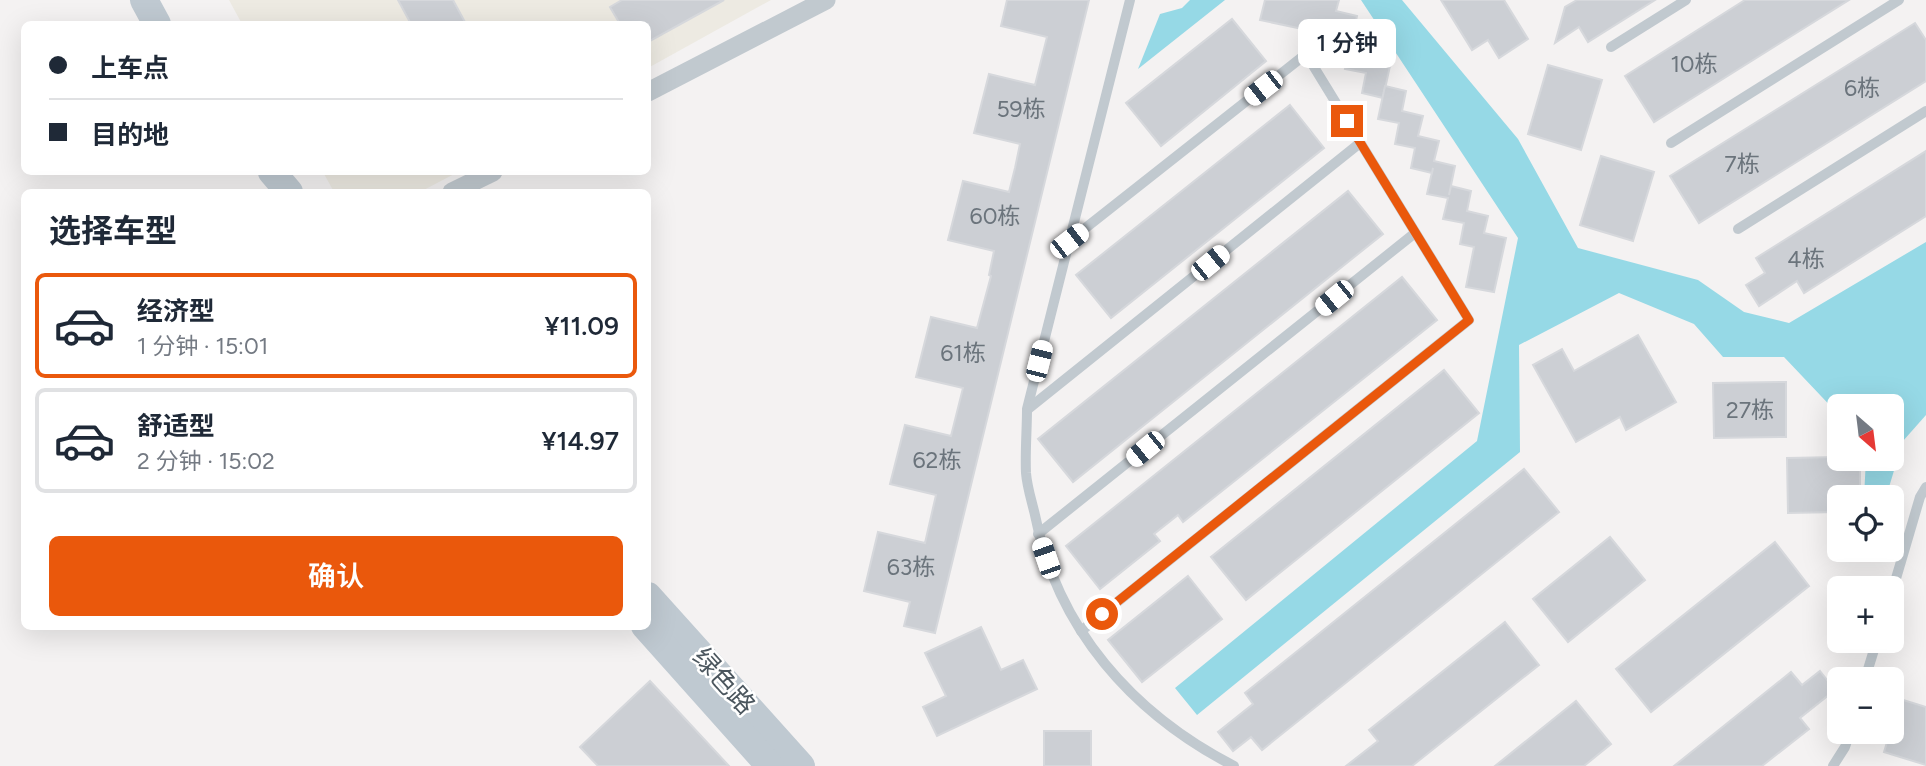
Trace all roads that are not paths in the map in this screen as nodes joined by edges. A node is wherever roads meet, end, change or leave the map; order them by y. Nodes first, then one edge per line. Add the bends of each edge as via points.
1 (144, 0) edge
2 (162, 0) edge
3 (826, 0) edge
4 (1130, 0) edge
5 (1686, 0) edge
6 (1899, 0) edge
7 (155, 21) edge
8 (173, 21) edge
9 (1611, 47) dead end
10 (651, 90) edge
11 (1926, 111) edge
12 (1360, 143) junction
13 (1671, 143) dead end
14 (255, 175) edge
15 (275, 175) edge
16 (487, 175) edge
17 (267, 189) edge
18 (286, 189) edge
19 (459, 189) edge
20 (1738, 229) dead end
21 (1415, 233) junction
22 (1069, 241) junction
23 (1027, 409) junction
24 (1926, 487) edge
25 (1038, 534) junction
26 (1897, 576) edge
27 (651, 599) edge
28 (649, 630) edge
29 (1081, 631) junction
30 (1846, 744) edge
31 (770, 766) edge
32 (801, 766) edge
33 (1234, 766) edge
34 (1833, 766) edge

1 - 7 main road
2 - 8 main road
3 - 10 street
4 - 22 lane
5 - 9 lane
6 - 13 lane
11 - 20 lane
12 - 21 lane
12 - 22 lane via 1306,54
12 - 23 lane
14 - 17 main road
15 - 18 main road
16 - 19 street
21 - 25 lane
21 - 29 lane via 1469,320
22 - 23 lane
23 - 25 lane via 1027,475
24 - 26 lane
25 - 29 lane via 1055,582
27 - 32 main road, 绿色路
28 - 31 main road, 绿色路
29 - 33 lane via 1114,676 1153,715
30 - 34 lane

